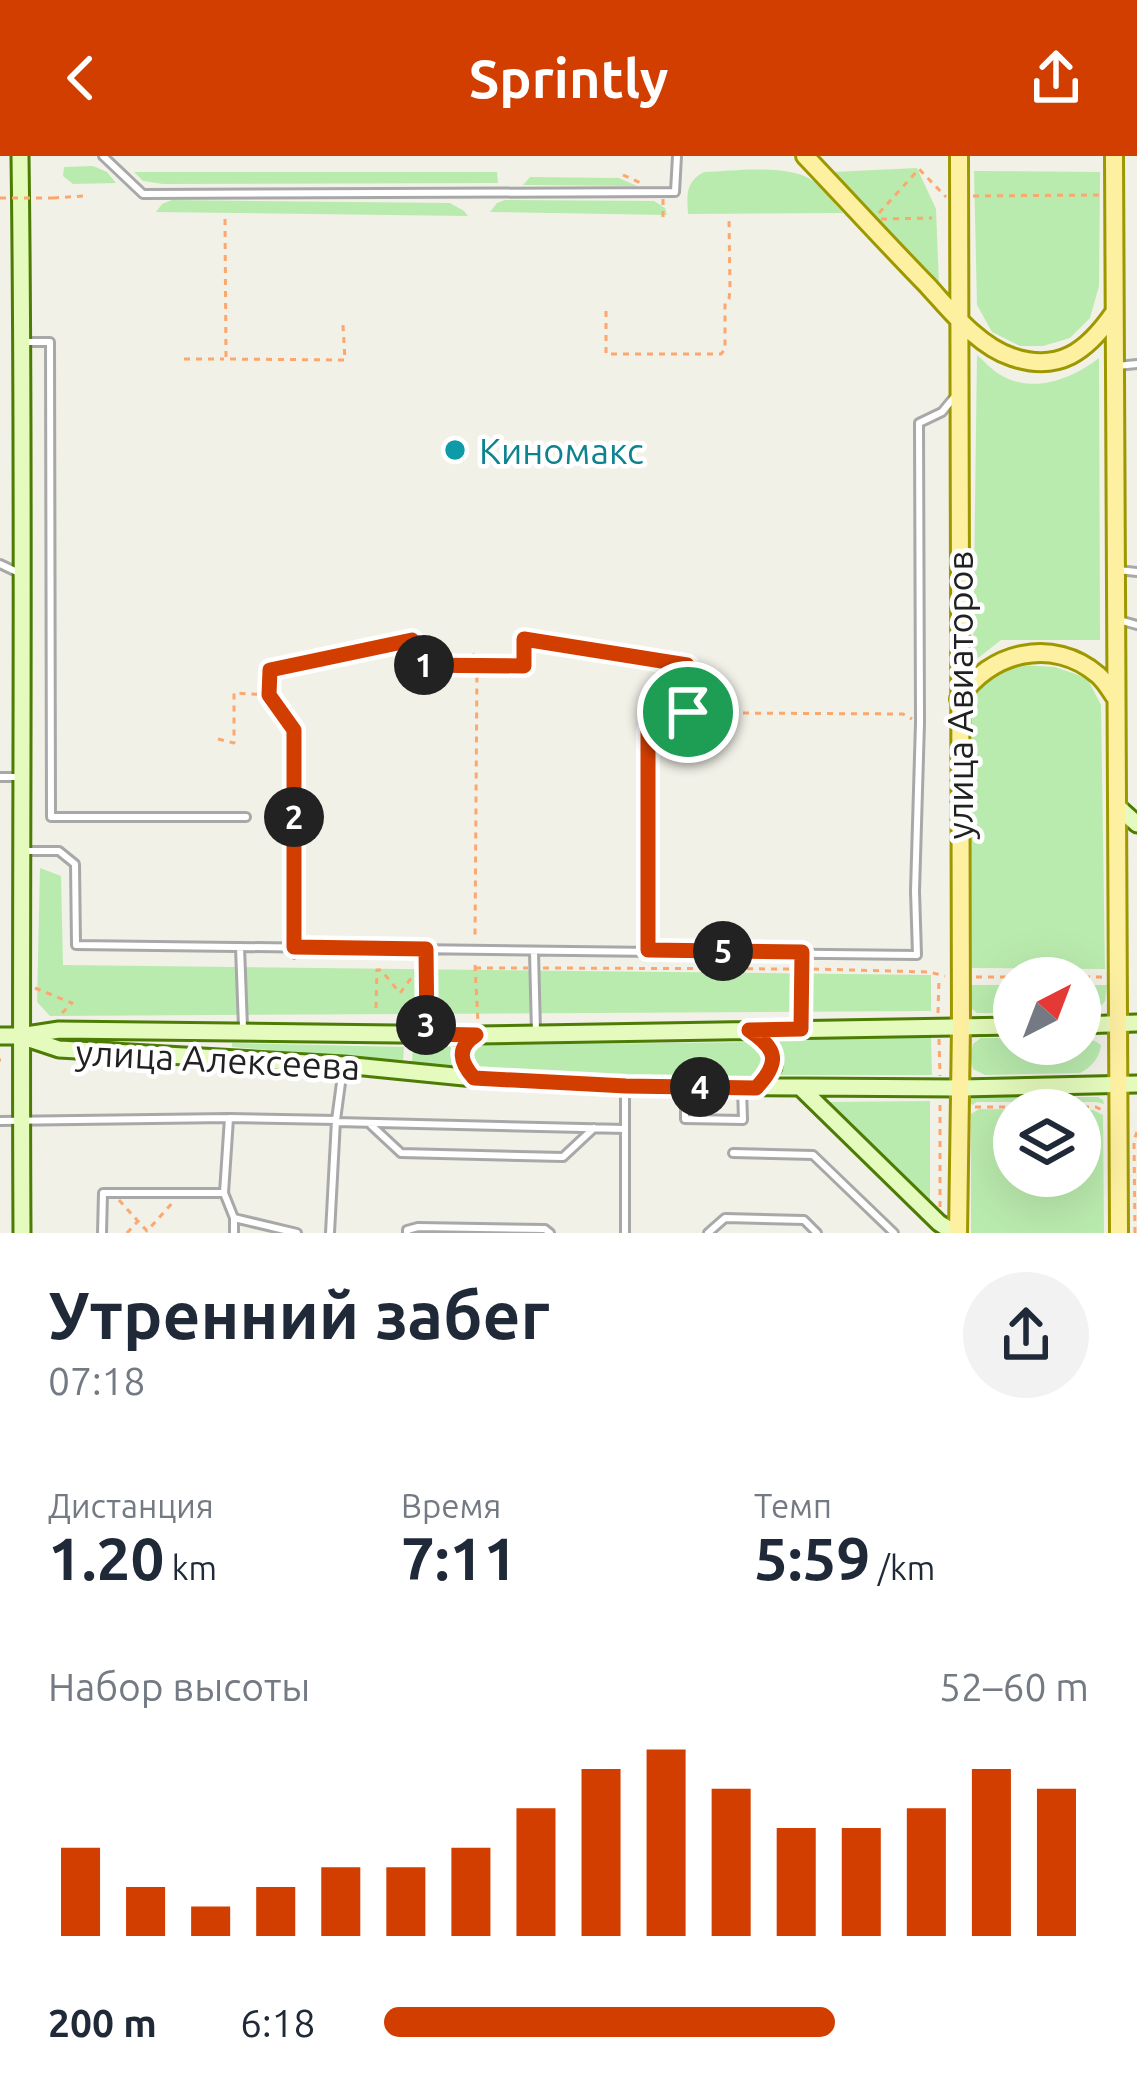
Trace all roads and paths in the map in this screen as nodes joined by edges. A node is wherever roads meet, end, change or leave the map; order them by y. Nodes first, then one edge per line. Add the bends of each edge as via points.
1 (20, 156) edge
2 (103, 156) edge
3 (677, 156) edge
4 (805, 156) edge
5 (959, 156) edge
6 (1114, 156) edge
7 (1100, 195) dead end
8 (84, 196) dead end
9 (972, 196) dead end
10 (946, 197) dead end
11 (0, 198) edge
12 (932, 218) dead end
13 (225, 219) dead end
14 (729, 220) dead end
15 (606, 311) dead end
16 (1113, 314) junction
17 (959, 319) junction
18 (343, 325) dead end
19 (22, 342) junction
20 (184, 359) dead end
21 (227, 359) junction
22 (1137, 364) edge
23 (224, 366) dead end
24 (1113, 366) junction
25 (959, 392) junction
26 (0, 564) edge
27 (1114, 570) junction
28 (1137, 572) edge
29 (22, 574) junction
30 (1115, 619) junction
31 (1137, 625) edge
32 (473, 652) dead end
33 (477, 666) junction
34 (269, 695) junction
35 (731, 698) dead end
36 (1116, 698) junction
37 (958, 701) junction
38 (688, 712) junction
39 (729, 713) junction
40 (920, 723) junction
41 (218, 739) dead end
42 (0, 777) edge
43 (21, 777) junction
44 (1118, 807) junction
45 (246, 817) dead end
46 (1137, 824) edge
47 (20, 850) junction
48 (475, 944) dead end
49 (241, 947) junction
50 (294, 947) junction
51 (422, 948) junction
52 (648, 950) junction
53 (534, 952) junction
54 (802, 952) junction
55 (294, 966) dead end
56 (534, 968) junction
57 (803, 969) junction
58 (967, 977) dead end
59 (1106, 977) dead end
60 (32, 988) dead end
61 (376, 1008) dead end
62 (938, 1013) dead end
63 (60, 1016) dead end
64 (1127, 1024) edge
65 (993, 1026) edge
66 (961, 1027) junction
67 (801, 1029) junction
68 (749, 1030) junction
69 (244, 1031) junction
70 (536, 1033) junction
71 (427, 1034) junction
72 (477, 1035) junction
73 (0, 1036) edge
74 (20, 1036) junction
75 (939, 1037) dead end
76 (344, 1065) junction
77 (940, 1076) dead end
78 (474, 1078) junction
79 (1128, 1084) edge
80 (626, 1086) junction
81 (686, 1087) junction
82 (749, 1088) junction
83 (801, 1088) junction
84 (961, 1088) junction
85 (940, 1101) dead end
86 (968, 1110) dead end
87 (1105, 1112) dead end
88 (229, 1118) junction
89 (21, 1120) junction
90 (0, 1121) edge
91 (336, 1121) junction
92 (369, 1123) junction
93 (594, 1128) junction
94 (625, 1129) junction
95 (1137, 1132) edge
96 (733, 1153) dead end
97 (112, 1193) junction
98 (182, 1193) junction
99 (224, 1193) junction
100 (940, 1214) dead end
101 (234, 1218) junction
102 (138, 1221) junction
103 (147, 1232) edge
104 (22, 1233) edge
105 (101, 1233) edge
106 (127, 1233) edge
107 (234, 1233) edge
108 (297, 1233) edge
109 (330, 1233) edge
110 (407, 1233) edge
111 (550, 1233) edge
112 (625, 1233) edge
113 (708, 1233) edge
114 (817, 1233) edge
115 (894, 1233) edge
116 (956, 1233) edge
117 (1119, 1233) edge
118 (1135, 1233) edge

1 - 19 street
2 - 3 lane via 143,194 675,192
4 - 17 main road
5 - 17 main road, улица Авиаторов
6 - 16 main road
7 - 9 path
8 - 11 path, bridge
10 - 12 path via 919,169 873,219
13 - 21 path
14 - 15 path via 721,356 606,354
16 - 17 main road via 1070,358 1042,362 1009,356
16 - 24 main road
17 - 25 main road, улица Авиаторов
18 - 21 path via 345,360
19 - 29 street
19 - 45 lane via 50,342 51,817
20 - 21 path
21 - 23 path
22 - 24 lane
24 - 27 main road
25 - 37 main road, улица Авиаторов
25 - 40 lane via 919,423
26 - 29 lane
27 - 28 lane
27 - 30 main road
29 - 43 street
30 - 31 lane
30 - 36 main road
32 - 33 path
33 - 34 path via 412,665 412,640 270,670
33 - 38 path via 524,666 524,639 687,665
33 - 48 path
34 - 41 path via 234,693 234,742
34 - 50 path via 294,730
35 - 39 path
36 - 37 main road via 1101,676 1048,653 991,665
36 - 44 main road
37 - 66 main road, улица Авиаторов
38 - 39 path
38 - 52 path via 674,711 648,732
39 - 40 path via 903,714
40 - 54 lane via 917,955
42 - 43 lane
43 - 47 street
44 - 46 street
44 - 64 main road
47 - 49 lane via 59,851 76,864 76,946
47 - 74 street
49 - 50 lane
49 - 69 lane
50 - 51 lane
50 - 55 path
51 - 53 lane
51 - 61 path via 418,970 400,993 377,970
51 - 71 lane
52 - 53 lane
52 - 54 lane
53 - 56 lane
54 - 57 lane
56 - 57 path
56 - 70 lane
56 - 72 path via 476,966
57 - 62 path via 942,976
57 - 67 lane
58 - 59 path
60 - 63 path via 72,1003
64 - 79 main road
65 - 66 street, улица Алексеева
66 - 67 street, улица Алексеева
66 - 84 main road, улица Авиаторов
67 - 68 street, улица Алексеева
68 - 70 street, улица Алексеева
68 - 82 street via 771,1049 773,1067
69 - 71 street, улица Алексеева
69 - 74 street, улица Алексеева
70 - 72 street, улица Алексеева
71 - 72 street, улица Алексеева
72 - 78 street via 461,1052
73 - 74 street, улица Алексеева
74 - 76 street, улица Алексеева via 59,1049
74 - 89 street
75 - 77 path
76 - 78 street, улица Алексеева
76 - 91 lane
78 - 80 street, улица Алексеева
79 - 84 street, улица Алексеева
79 - 117 main road
80 - 81 street, улица Алексеева
80 - 94 lane
81 - 82 street, улица Алексеева
81 - 82 lane via 686,1119 743,1120
82 - 83 street, улица Алексеева
83 - 84 street, улица Алексеева
83 - 116 street
84 - 116 main road, улица Авиаторов
85 - 100 path
86 - 87 path
88 - 89 lane
88 - 91 lane
88 - 99 lane
89 - 90 lane
89 - 104 street
91 - 92 lane
91 - 109 lane
92 - 93 lane
92 - 93 lane via 401,1153 563,1157
93 - 94 lane
94 - 112 lane
95 - 118 path
96 - 115 lane via 813,1155
97 - 98 lane
97 - 102 path
97 - 105 lane via 103,1193
98 - 99 lane
98 - 103 path
99 - 101 lane
101 - 107 lane
101 - 108 lane
102 - 103 path
102 - 106 path
110 - 111 lane
113 - 114 lane via 725,1218 803,1220

